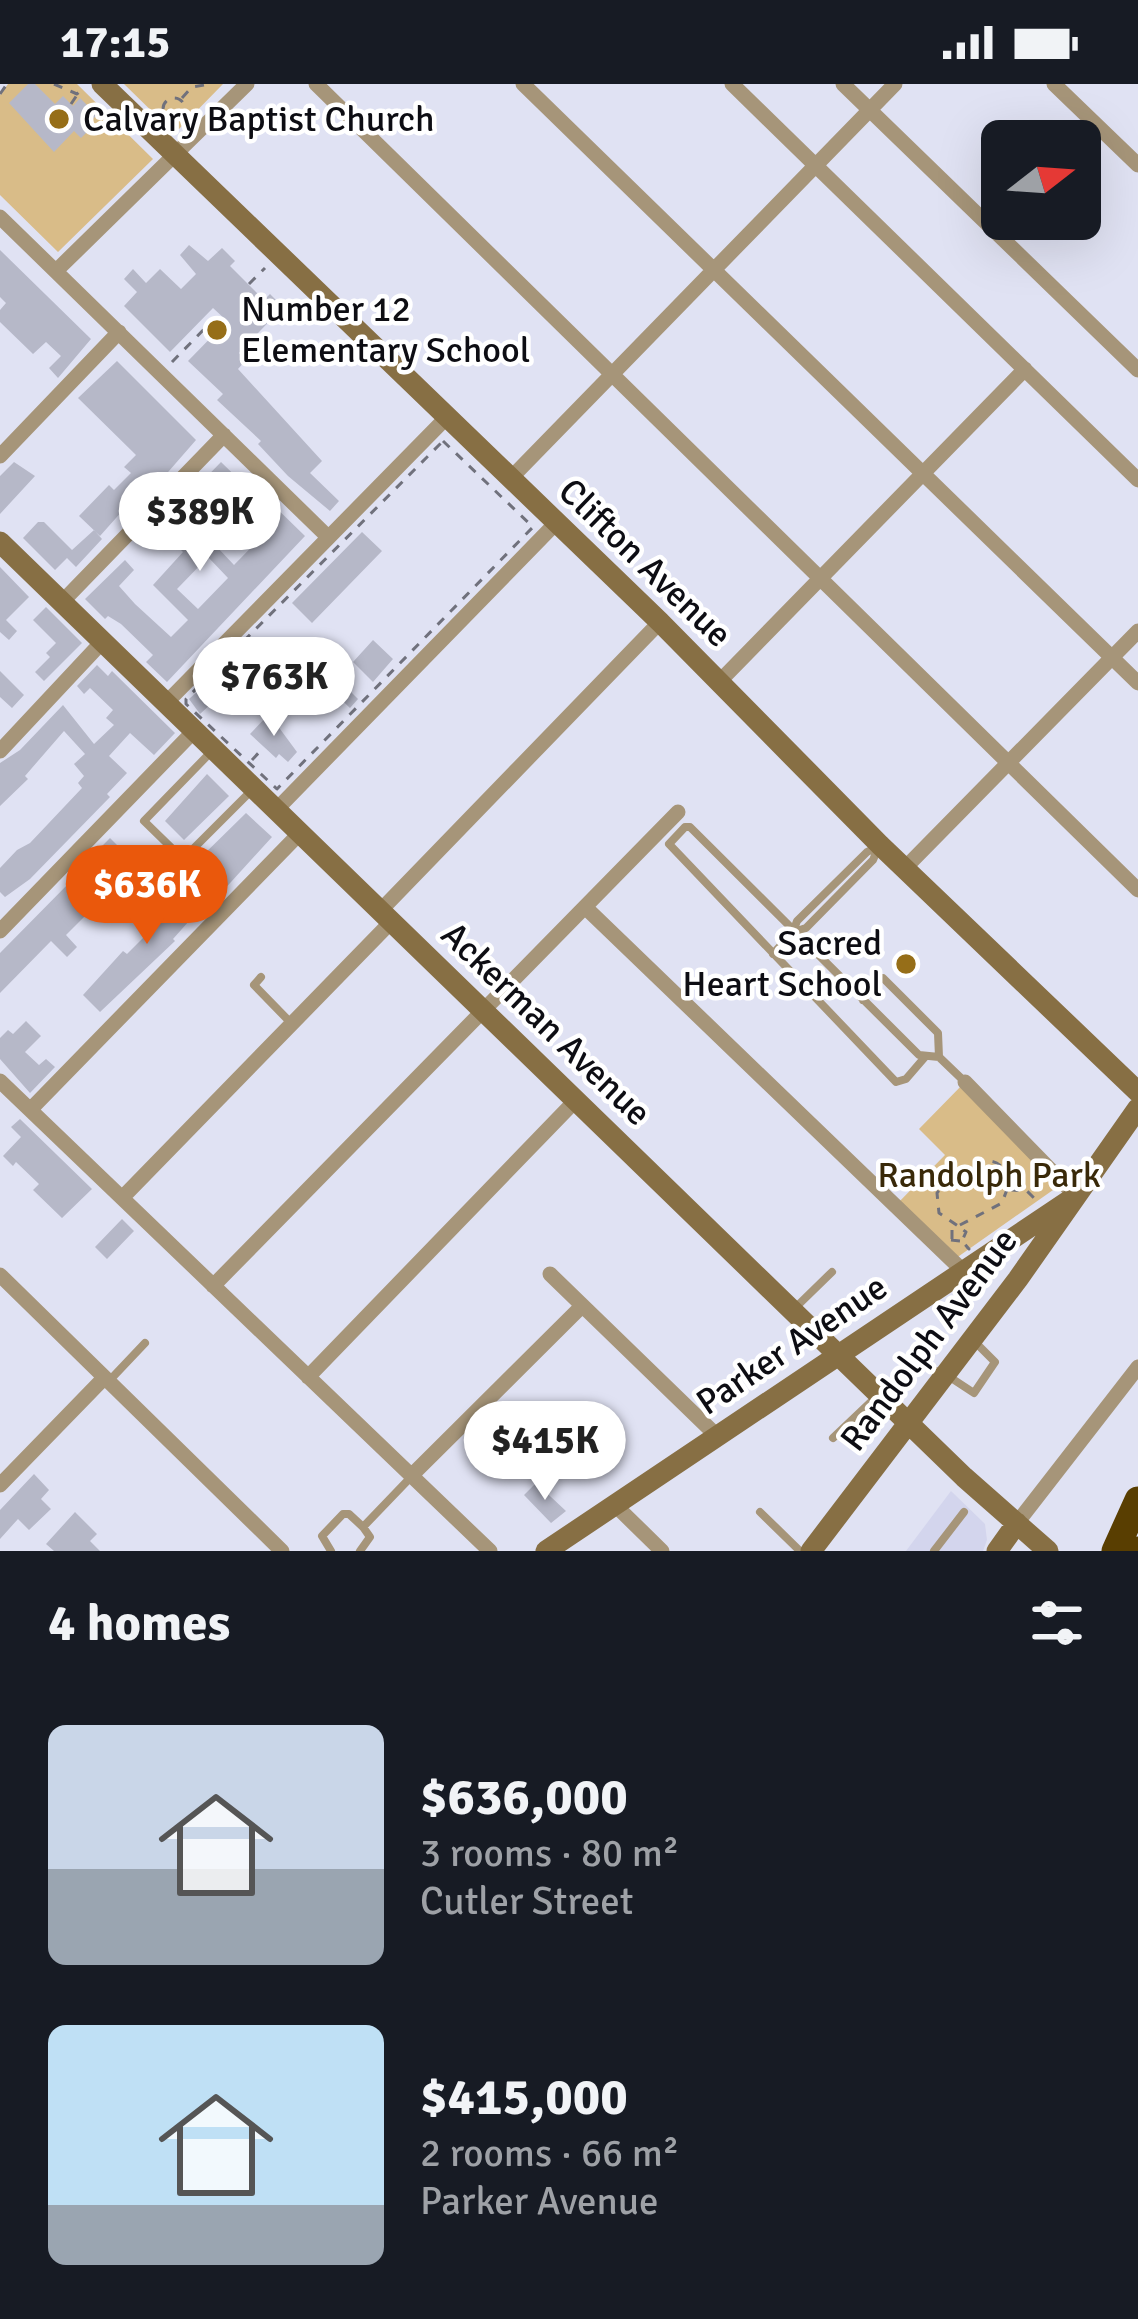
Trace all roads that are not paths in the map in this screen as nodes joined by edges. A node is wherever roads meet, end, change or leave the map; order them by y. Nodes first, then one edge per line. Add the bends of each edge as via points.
1 (247, 84) edge
2 (316, 84) edge
3 (523, 84) edge
4 (732, 84) edge
5 (843, 84) edge
6 (895, 84) edge
7 (1054, 84) edge
8 (94, 85) edge
9 (869, 110) junction
10 (174, 145) junction
11 (815, 166) junction
12 (1138, 166) edge
13 (0, 217) edge
14 (56, 271) junction
15 (713, 271) junction
16 (118, 332) junction
17 (1025, 369) junction
18 (1138, 370) edge
19 (612, 376) junction
20 (447, 417) junction
21 (224, 435) junction
22 (0, 456) edge
23 (923, 474) junction
24 (510, 479) junction
25 (1138, 480) edge
26 (556, 523) junction
27 (328, 537) junction
28 (0, 542) edge
29 (821, 578) junction
30 (62, 602) junction
31 (659, 622) junction
32 (1138, 631) edge
33 (103, 641) junction
34 (1112, 657) junction
35 (720, 681) junction
36 (1138, 683) edge
37 (167, 702) junction
38 (195, 730) junction
39 (4, 738) edge
40 (208, 755) junction
41 (1008, 763) junction
42 (254, 788) junction
43 (277, 809) junction
44 (678, 812) dead end
45 (301, 832) junction
46 (880, 845) junction
47 (183, 859) junction
48 (904, 868) junction
49 (1138, 890) edge
50 (585, 907) junction
51 (226, 910) junction
52 (386, 915) junction
53 (0, 931) edge
54 (793, 932) junction
55 (773, 954) junction
56 (261, 976) dead end
57 (862, 1000) junction
58 (483, 1010) junction
59 (292, 1023) junction
60 (925, 1057) junction
61 (938, 1057) junction
62 (0, 1081) edge
63 (964, 1082) joint
64 (1138, 1092) edge
65 (577, 1100) junction
66 (1138, 1108) edge
67 (30, 1110) junction
68 (1076, 1196) junction
69 (122, 1198) junction
70 (965, 1259) junction
71 (832, 1271) dead end
72 (550, 1274) dead end
73 (1, 1278) edge
74 (214, 1286) junction
75 (582, 1306) junction
76 (793, 1310) junction
77 (972, 1339) junction
78 (145, 1343) dead end
79 (838, 1354) junction
80 (1138, 1367) edge
81 (945, 1374) junction
82 (308, 1377) junction
83 (106, 1380) junction
84 (877, 1392) junction
85 (908, 1423) junction
86 (717, 1436) junction
87 (833, 1438) dead end
88 (411, 1476) junction
89 (0, 1485) edge
90 (1138, 1500) edge
91 (615, 1504) junction
92 (760, 1512) dead end
93 (964, 1512) dead end
94 (1017, 1523) junction
95 (363, 1527) junction
96 (282, 1551) edge
97 (331, 1551) edge
98 (360, 1551) edge
99 (490, 1551) edge
100 (546, 1551) edge
101 (662, 1551) edge
102 (800, 1551) edge
103 (811, 1551) edge
104 (934, 1551) edge
105 (997, 1551) edge
106 (1048, 1551) edge
107 (1115, 1551) edge

1 - 10 street
2 - 19 street
3 - 15 street
4 - 11 street
5 - 9 street
6 - 9 street
7 - 12 street
8 - 10 street, Clifton Avenue
9 - 11 street
9 - 18 street
10 - 14 street
10 - 20 street, Clifton Avenue
11 - 15 street
11 - 17 street
13 - 14 street
14 - 16 street
15 - 19 street
15 - 23 street
16 - 21 street
16 - 22 street
17 - 23 street
17 - 25 street
19 - 24 street
19 - 29 street
20 - 24 street, Clifton Avenue
20 - 27 street
21 - 27 street
21 - 30 street
23 - 29 street
23 - 34 street
24 - 26 street, Clifton Avenue
26 - 31 street, Clifton Avenue
26 - 43 street
27 - 37 street
28 - 30 street, Ackerman Avenue
29 - 35 street
29 - 41 street
30 - 33 street, Ackerman Avenue
31 - 35 street, Clifton Avenue
31 - 52 street
32 - 34 street
33 - 37 street, Ackerman Avenue
33 - 39 street
34 - 36 street
34 - 41 street
35 - 46 street, Clifton Avenue
37 - 38 street, Ackerman Avenue
38 - 40 street, Ackerman Avenue
38 - 53 street
40 - 42 street, Ackerman Avenue
40 - 47 lane via 144,821
41 - 48 street
41 - 49 street
42 - 43 street, Ackerman Avenue
42 - 47 lane
43 - 45 street, Ackerman Avenue
44 - 50 street
45 - 51 street
45 - 52 street, Ackerman Avenue
46 - 48 street, Clifton Avenue
46 - 54 lane via 806,928
47 - 51 lane via 184,870
48 - 64 street, Clifton Avenue
50 - 58 street
50 - 70 street
51 - 67 street
52 - 58 street, Ackerman Avenue
52 - 59 street
54 - 55 lane
54 - 55 lane via 690,827 669,844
54 - 57 lane
55 - 60 lane via 896,1082
56 - 59 lane via 254,985
57 - 60 lane
57 - 61 lane via 883,978 938,1033
58 - 65 street, Ackerman Avenue
58 - 74 street
59 - 69 street
60 - 61 lane
61 - 63 lane
62 - 67 street
63 - 68 street
65 - 76 street, Ackerman Avenue
65 - 82 street
66 - 68 street, Randolph Avenue
67 - 69 street
68 - 70 street, Parker Avenue
68 - 77 street, Randolph Avenue
69 - 74 street
70 - 79 street, Parker Avenue
71 - 76 lane
72 - 75 street
73 - 83 street
74 - 82 street
75 - 86 street
75 - 88 street
76 - 79 street, Ackerman Avenue
77 - 81 street, Randolph Avenue
77 - 81 lane via 994,1358 992,1371 974,1393
78 - 83 lane
79 - 84 street, Ackerman Avenue
79 - 86 street, Parker Avenue
80 - 94 street
81 - 84 lane via 911,1363
81 - 85 street, Randolph Avenue
82 - 88 street
83 - 89 street
83 - 96 street
84 - 85 street, Ackerman Avenue
84 - 87 lane
85 - 94 street, Ackerman Avenue
85 - 103 street, Randolph Avenue
86 - 91 street, Parker Avenue
88 - 95 lane
88 - 99 street
90 - 107 highway
91 - 100 street, Parker Avenue
91 - 101 street
92 - 102 lane
93 - 104 lane
94 - 105 street
94 - 106 street, Ackerman Avenue
95 - 97 lane via 343,1514 322,1536
95 - 98 lane via 370,1537

